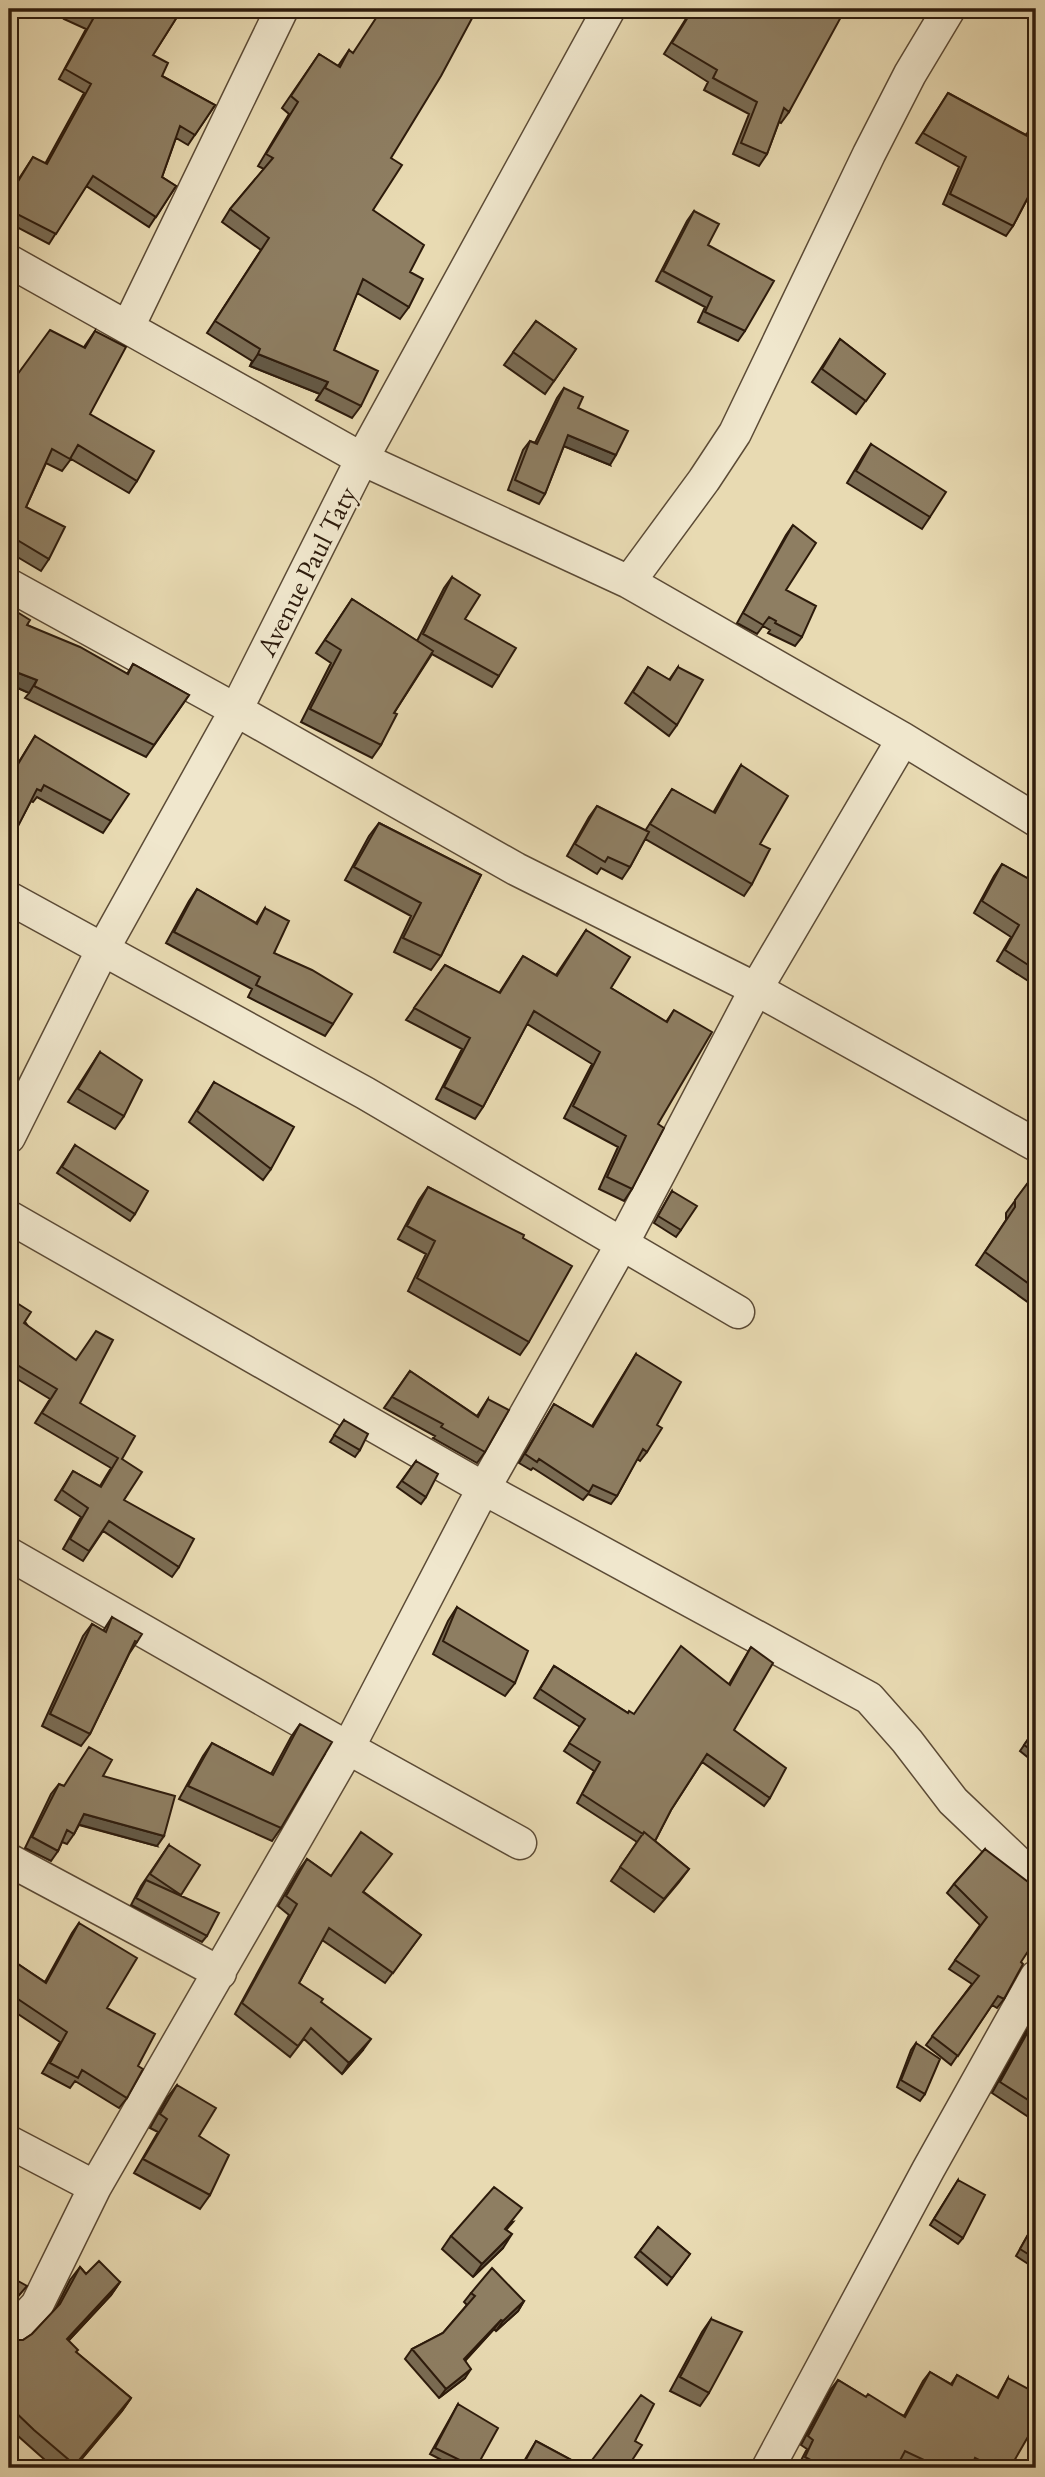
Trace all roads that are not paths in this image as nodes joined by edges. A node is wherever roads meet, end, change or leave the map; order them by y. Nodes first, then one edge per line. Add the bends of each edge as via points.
1 (282, 9) edge
2 (609, 9) edge
3 (949, 9) edge
4 (9, 261) edge
5 (128, 327) junction
6 (362, 459) junction
7 (629, 582) junction
8 (9, 585) edge
9 (236, 710) junction
10 (903, 739) junction
11 (1036, 820) edge
12 (9, 898) edge
13 (103, 949) junction
14 (756, 989) junction
15 (9, 1137) edge
16 (1036, 1145) edge
17 (9, 1217) edge
18 (622, 1244) junction
19 (738, 1312) dead end
20 (483, 1489) junction
21 (9, 1554) edge
22 (348, 1748) junction
23 (520, 1843) dead end
24 (9, 1860) edge
25 (1036, 1880) edge
26 (220, 1973) junction
27 (1036, 1977) edge
28 (9, 2142) edge
29 (95, 2187) junction
30 (9, 2335) edge
31 (768, 2468) edge

1 - 5 street
2 - 6 street, Avenue Paul Taty
3 - 7 street via 869,154 734,433
4 - 5 street
5 - 6 street
6 - 7 street
6 - 9 street, Avenue Paul Taty
7 - 10 street
8 - 9 street
9 - 13 street, Avenue Paul Taty
9 - 14 street via 516,869
10 - 11 street
10 - 14 street
12 - 13 street
13 - 15 street, Avenue Paul Taty
13 - 18 street via 365,1093
14 - 16 street
14 - 18 street
17 - 20 street
18 - 19 street
18 - 20 street
20 - 22 street
20 - 25 street via 869,1698 953,1801
21 - 22 street
22 - 23 street
22 - 26 street
24 - 26 street
26 - 29 street
27 - 31 street
28 - 29 street
29 - 30 street via 37,2305

